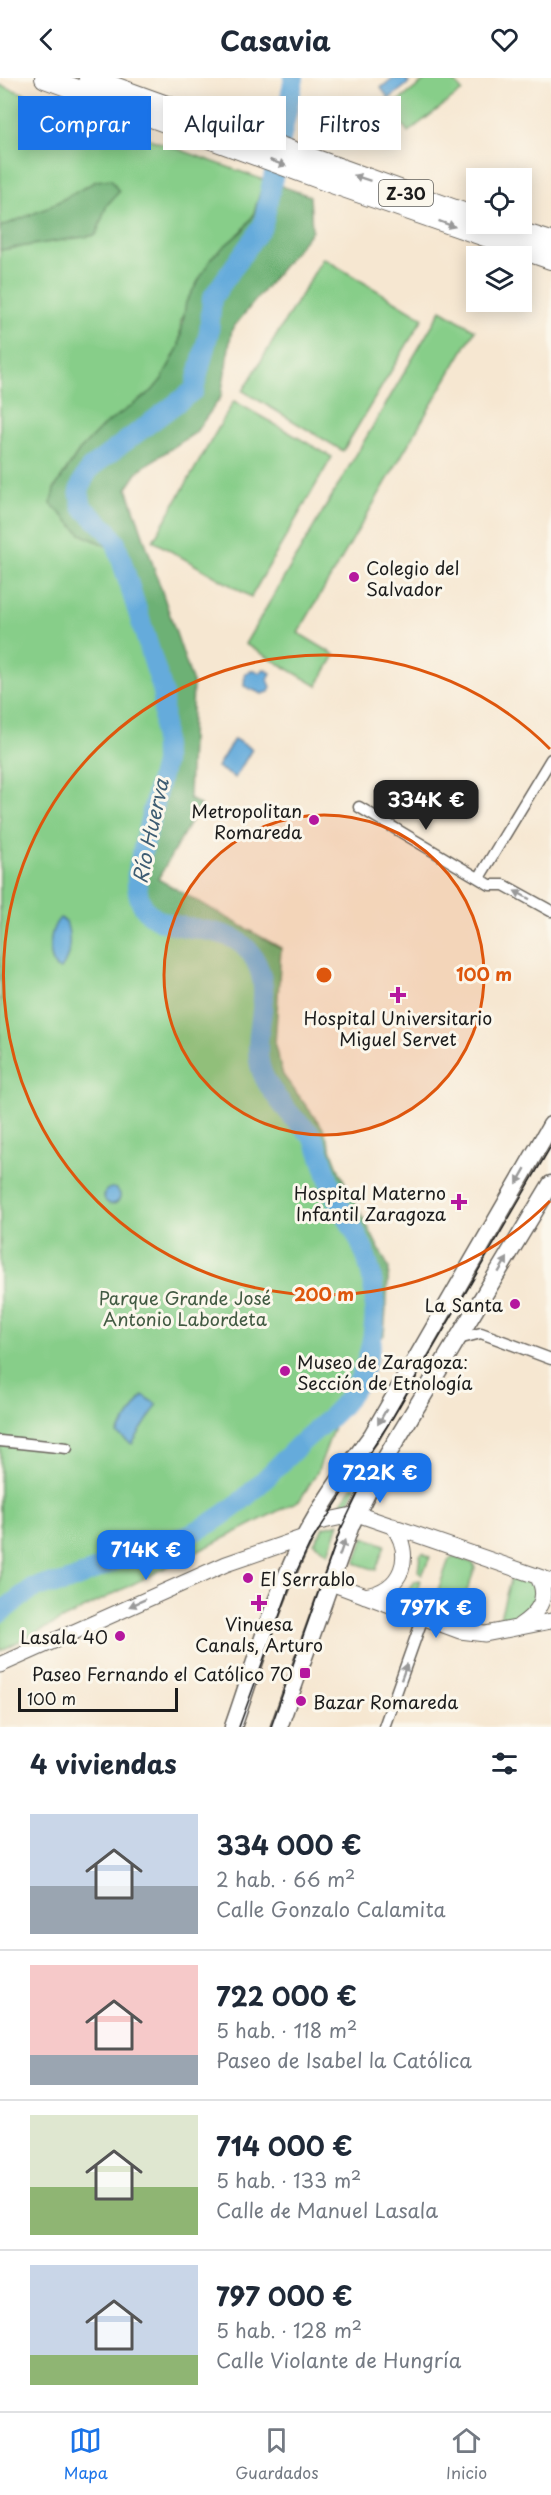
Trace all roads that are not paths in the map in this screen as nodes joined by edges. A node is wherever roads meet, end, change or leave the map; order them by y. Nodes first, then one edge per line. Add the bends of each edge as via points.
1 (45, 78) edge
2 (89, 78) edge
3 (112, 94) junction
4 (334, 176) junction
5 (466, 215) edge
6 (525, 234) edge
7 (551, 242) edge
8 (551, 259) edge
9 (551, 759) edge
10 (359, 807) dead end
11 (479, 878) junction
12 (551, 911) edge
13 (551, 1125) edge
14 (551, 1184) edge
15 (476, 1309) junction
16 (481, 1333) junction
17 (455, 1341) junction
18 (551, 1359) edge
19 (0, 1441) edge
20 (68, 1448) dead end
21 (357, 1514) junction
22 (314, 1523) junction
23 (393, 1526) junction
24 (304, 1538) junction
25 (544, 1579) edge
26 (331, 1583) junction
27 (365, 1596) junction
28 (423, 1617) junction
29 (551, 1621) edge
30 (519, 1628) junction
31 (0, 1665) edge
32 (232, 1727) edge
33 (279, 1727) edge
34 (384, 1727) edge

1 - 3 highway, Z-30
2 - 3 highway, Z-30
3 - 4 highway, Z-30
5 -> 4 highway, Z-30
4 -> 8 highway, Z-30
6 - 7 highway
9 - 11 street
10 - 11 street
12 -> 11 street via 504,885 490,885
13 -> 22 main road via 372,1435
15 -> 14 main road
15 - 16 street
15 - 17 main road
16 - 17 street
16 - 18 street
17 - 21 main road
19 - 20 street
21 - 22 main road
21 - 23 main road
26 -> 21 main road
22 - 24 main road
23 - 25 main road
23 - 27 main road via 404,1551 401,1571 386,1590
24 -> 31 main road via 226,1564
24 - 32 main road
25 - 30 main road via 541,1606
26 - 27 main road
26 - 33 main road
27 - 28 main road
28 - 30 main road via 477,1634
34 -> 28 street
29 - 30 main road

